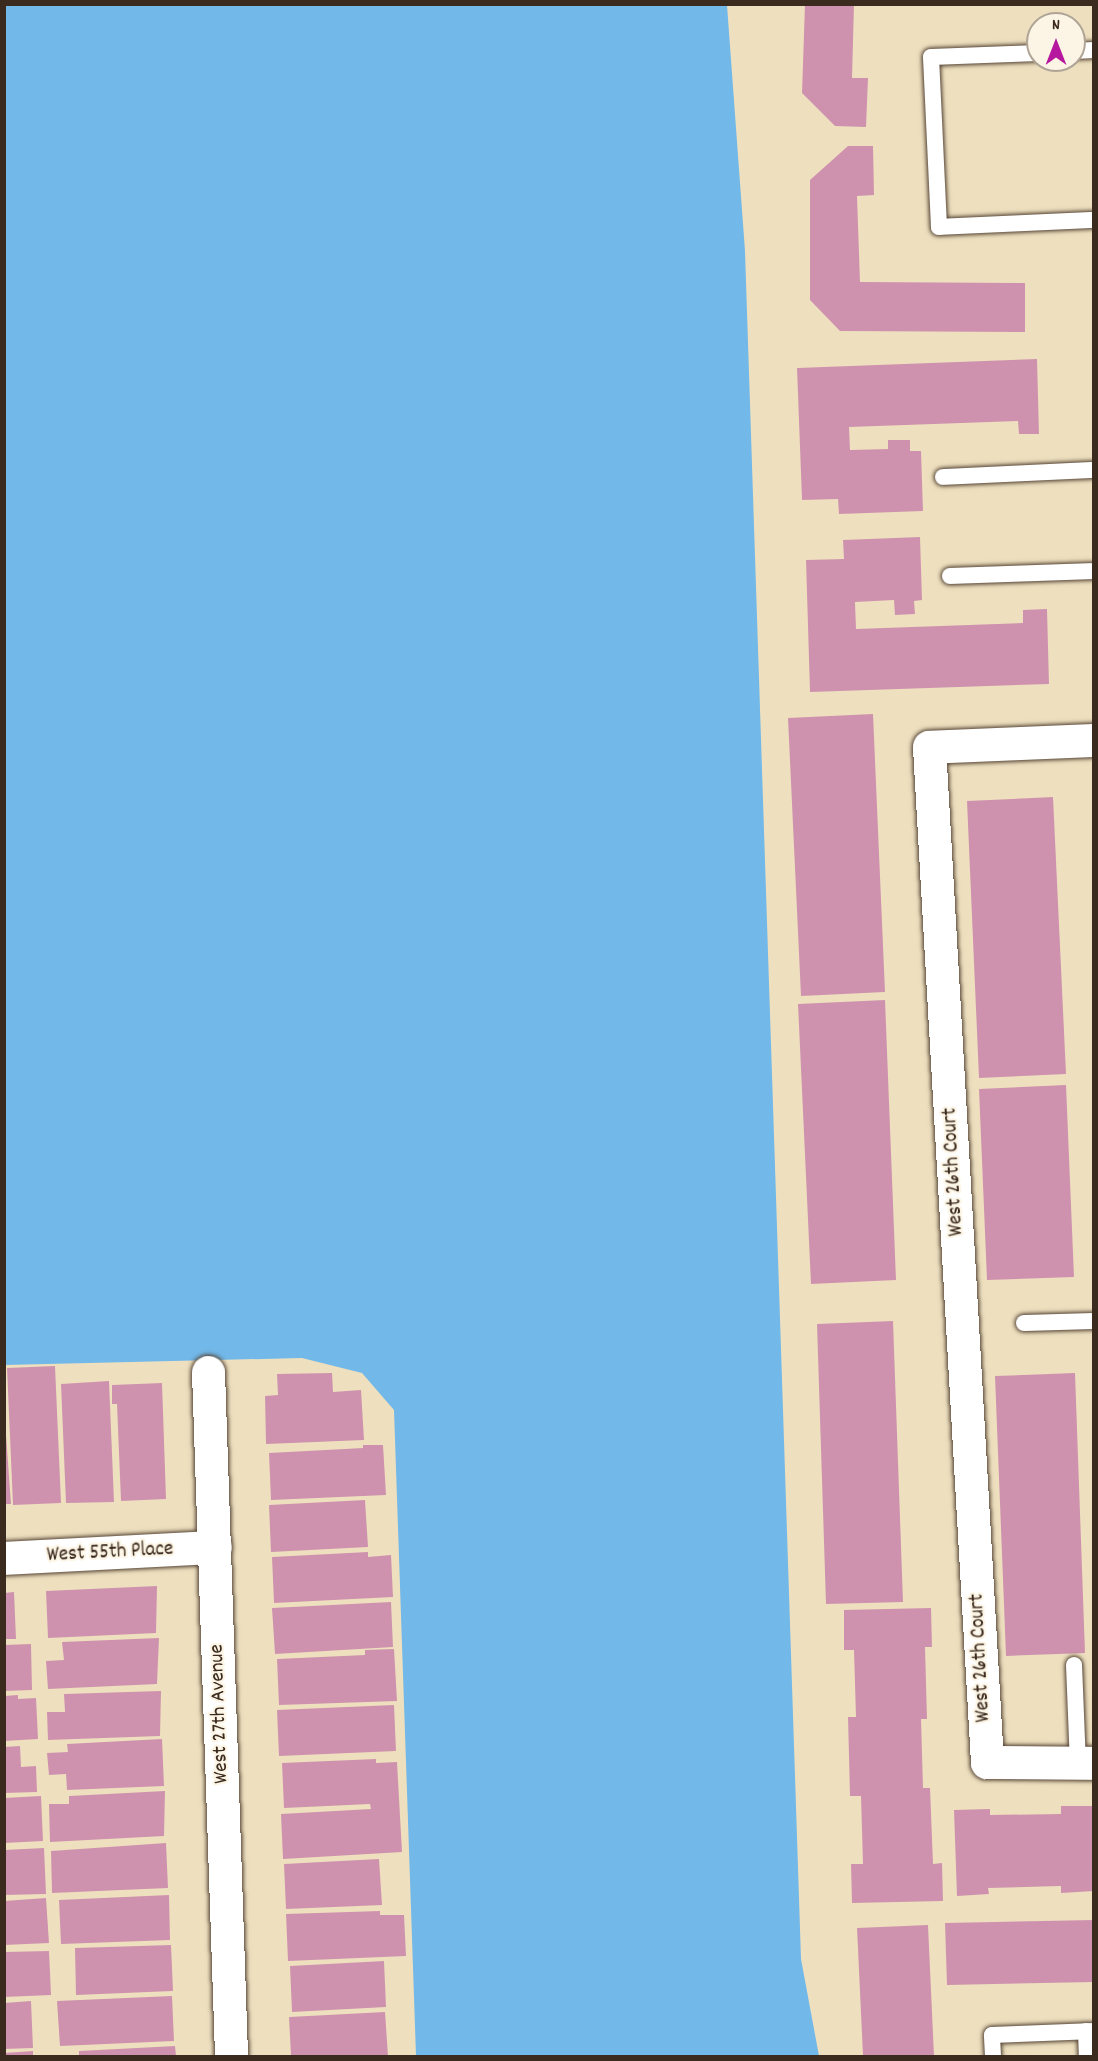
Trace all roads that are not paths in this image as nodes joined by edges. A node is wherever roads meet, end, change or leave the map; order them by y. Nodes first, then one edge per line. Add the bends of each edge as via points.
1 (1026, 53) edge
2 (1094, 220) edge
3 (1094, 470) edge
4 (943, 477) dead end
5 (1094, 571) edge
6 (950, 576) dead end
7 (1094, 740) edge
8 (1094, 1322) edge
9 (1024, 1323) dead end
10 (208, 1372) dead end
11 (215, 1547) junction
12 (4, 1558) edge
13 (1074, 1665) dead end
14 (1086, 1763) edge
15 (1090, 2031) edge
16 (231, 2056) edge
17 (993, 2056) edge
18 (1087, 2056) edge

1 - 2 lane via 932,57 939,227
3 - 4 lane
5 - 6 lane
7 - 14 street, West 26th Court via 929,747 987,1762
8 - 9 lane
10 - 11 street, West 27th Avenue
11 - 12 street, West 55th Place
11 - 16 street, West 27th Avenue
13 - 14 lane
15 - 17 lane via 992,2035
15 - 18 lane

